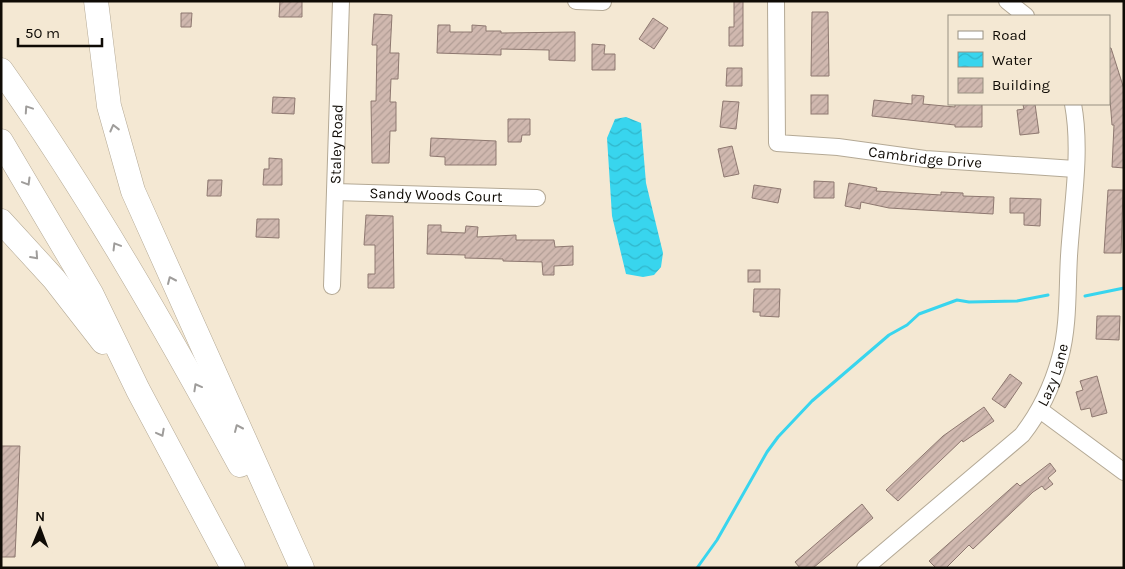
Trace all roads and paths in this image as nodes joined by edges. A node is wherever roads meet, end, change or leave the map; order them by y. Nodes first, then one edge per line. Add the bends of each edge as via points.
1 (96, 1) edge
2 (341, 1) edge
3 (576, 1) edge
4 (776, 1) edge
5 (604, 2) edge
6 (1009, 2) edge
7 (1025, 15) edge
8 (1, 70) edge
9 (1072, 105) edge
10 (1, 141) edge
11 (1074, 169) junction
12 (335, 192) junction
13 (537, 198) dead end
14 (1, 221) edge
15 (332, 286) dead end
16 (138, 390) junction
17 (1040, 410) junction
18 (1124, 472) edge
19 (233, 568) edge
20 (295, 568) edge
21 (302, 568) edge
22 (865, 568) edge

21 -> 1 highway via 133,191 108,99
2 - 12 street, Staley Road
3 - 5 street
4 - 11 street, Cambridge Drive via 777,143 838,146 925,159
6 - 7 street
20 -> 8 highway via 131,271 90,202
9 - 11 street, Lazy Lane via 1076,130
10 -> 16 highway via 91,293
11 - 17 street, Lazy Lane via 1061,355
12 - 13 street, Sandy Woods Court
12 - 15 street, Staley Road
14 -> 16 highway via 54,279
16 -> 19 highway
17 - 18 street
17 - 22 street, Lazy Lane via 1022,435

